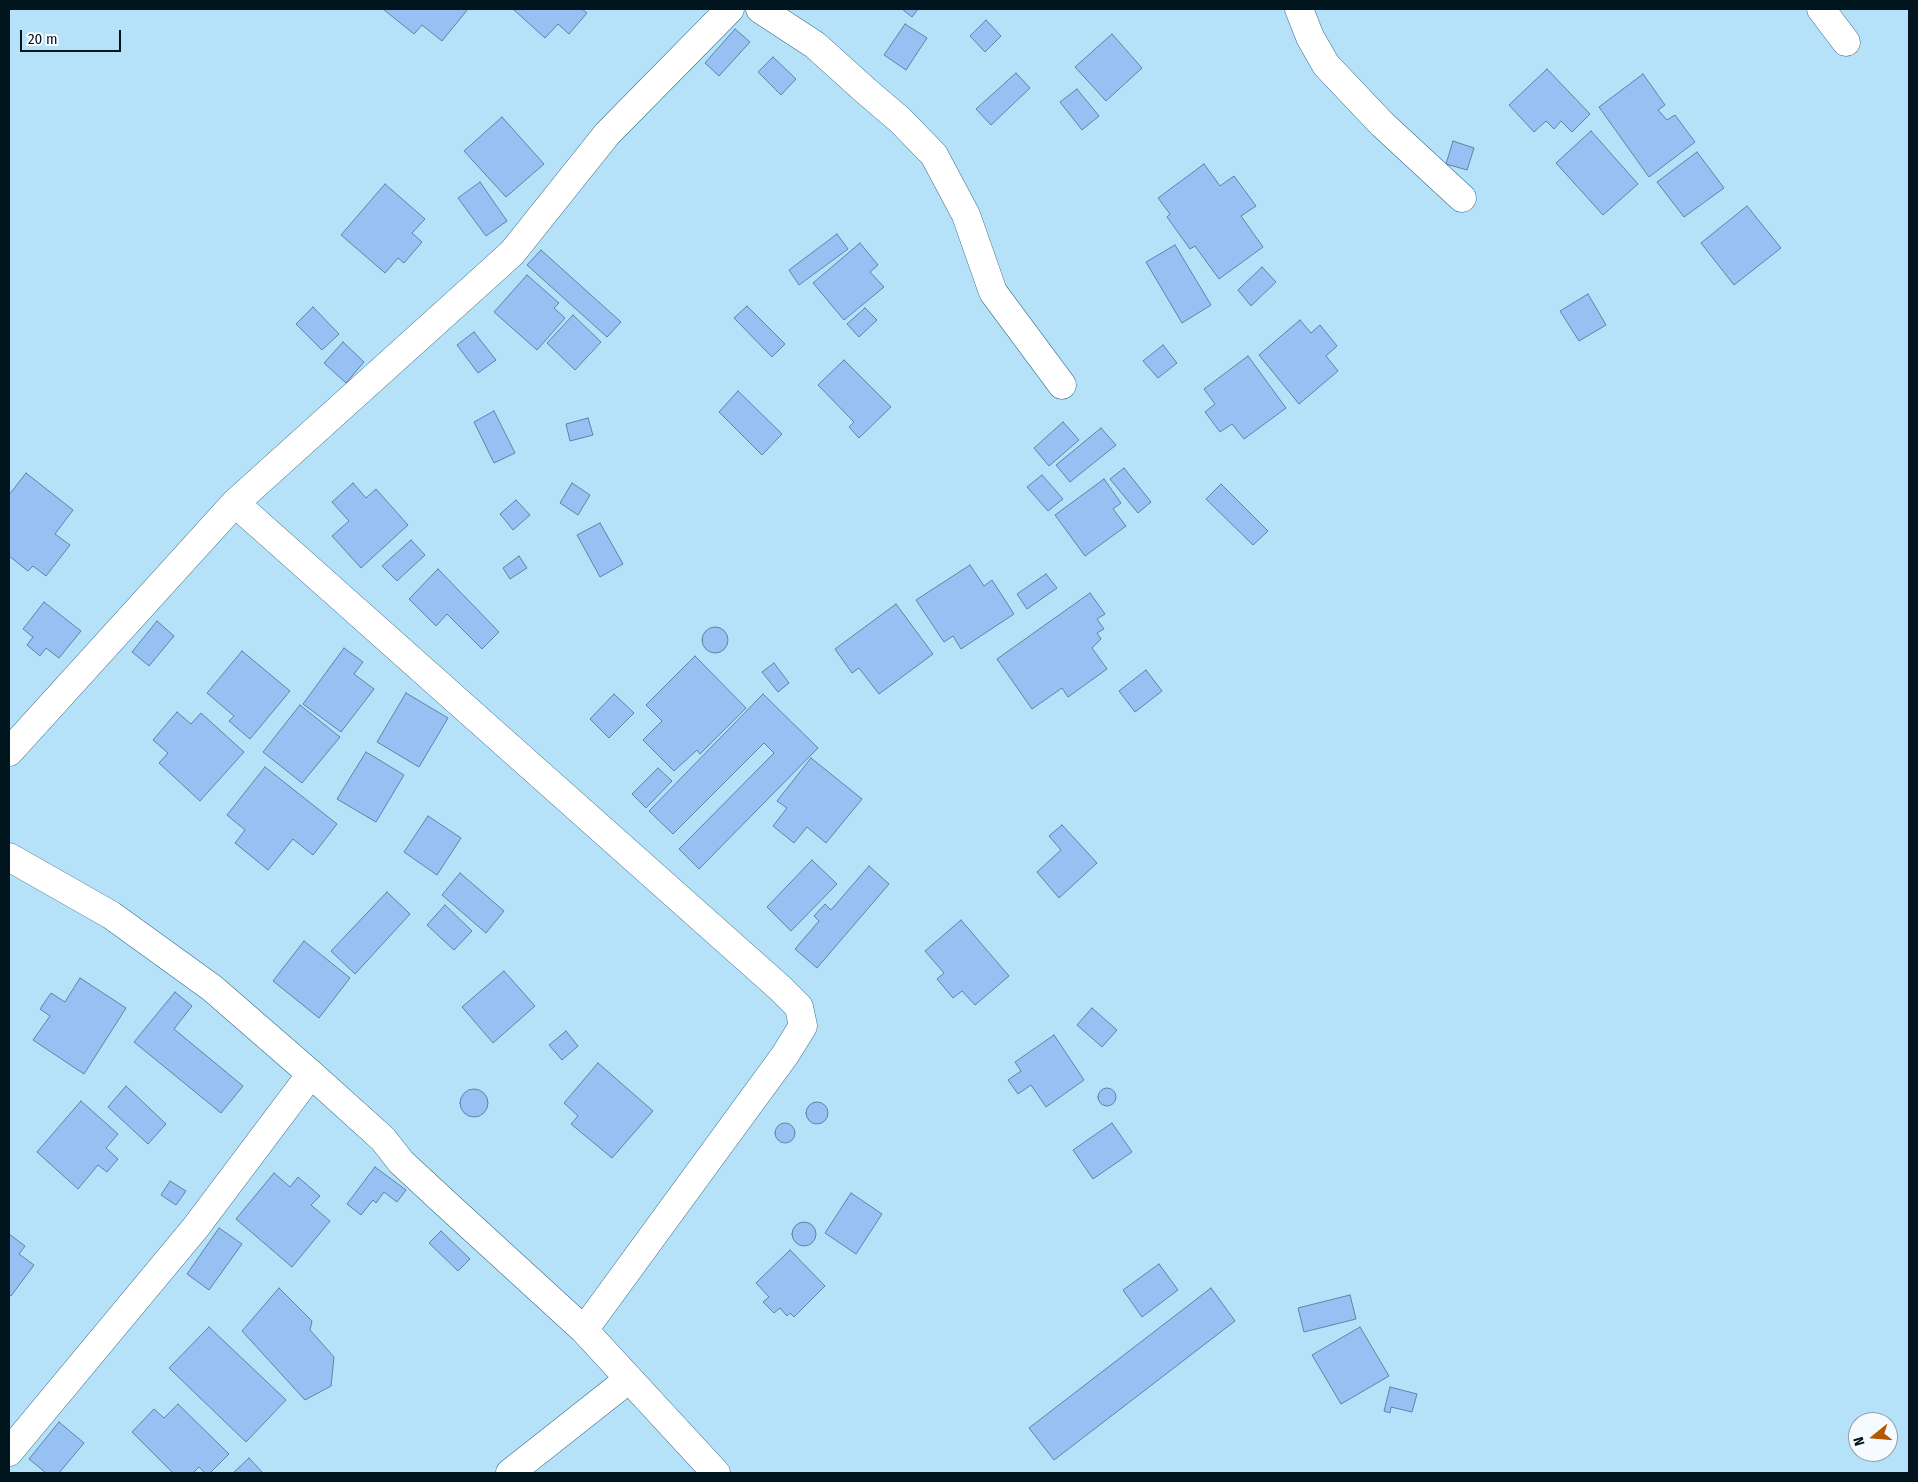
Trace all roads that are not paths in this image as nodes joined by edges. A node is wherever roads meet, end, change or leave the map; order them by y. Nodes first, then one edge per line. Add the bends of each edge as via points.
1 (730, 9) edge
2 (760, 9) edge
3 (1299, 9) edge
4 (1822, 9) edge
5 (1846, 42) dead end
6 (1462, 198) dead end
7 (1062, 385) dead end
8 (235, 503) junction
9 (9, 752) edge
10 (9, 856) edge
11 (311, 1074) junction
12 (584, 1330) junction
13 (628, 1379) junction
14 (9, 1452) edge
15 (510, 1473) edge
16 (716, 1473) edge

1 - 8 street via 607,134 512,253
2 - 7 street via 816,46 900,120 934,156 966,215 993,292
3 - 6 street via 1326,65 1382,124
4 - 5 street
8 - 9 street
8 - 12 street via 799,1007 803,1026 785,1055
10 - 11 street via 111,915 212,988
11 - 12 street via 383,1139 401,1162
11 - 14 street via 196,1227
12 - 13 street
13 - 15 street
13 - 16 street

